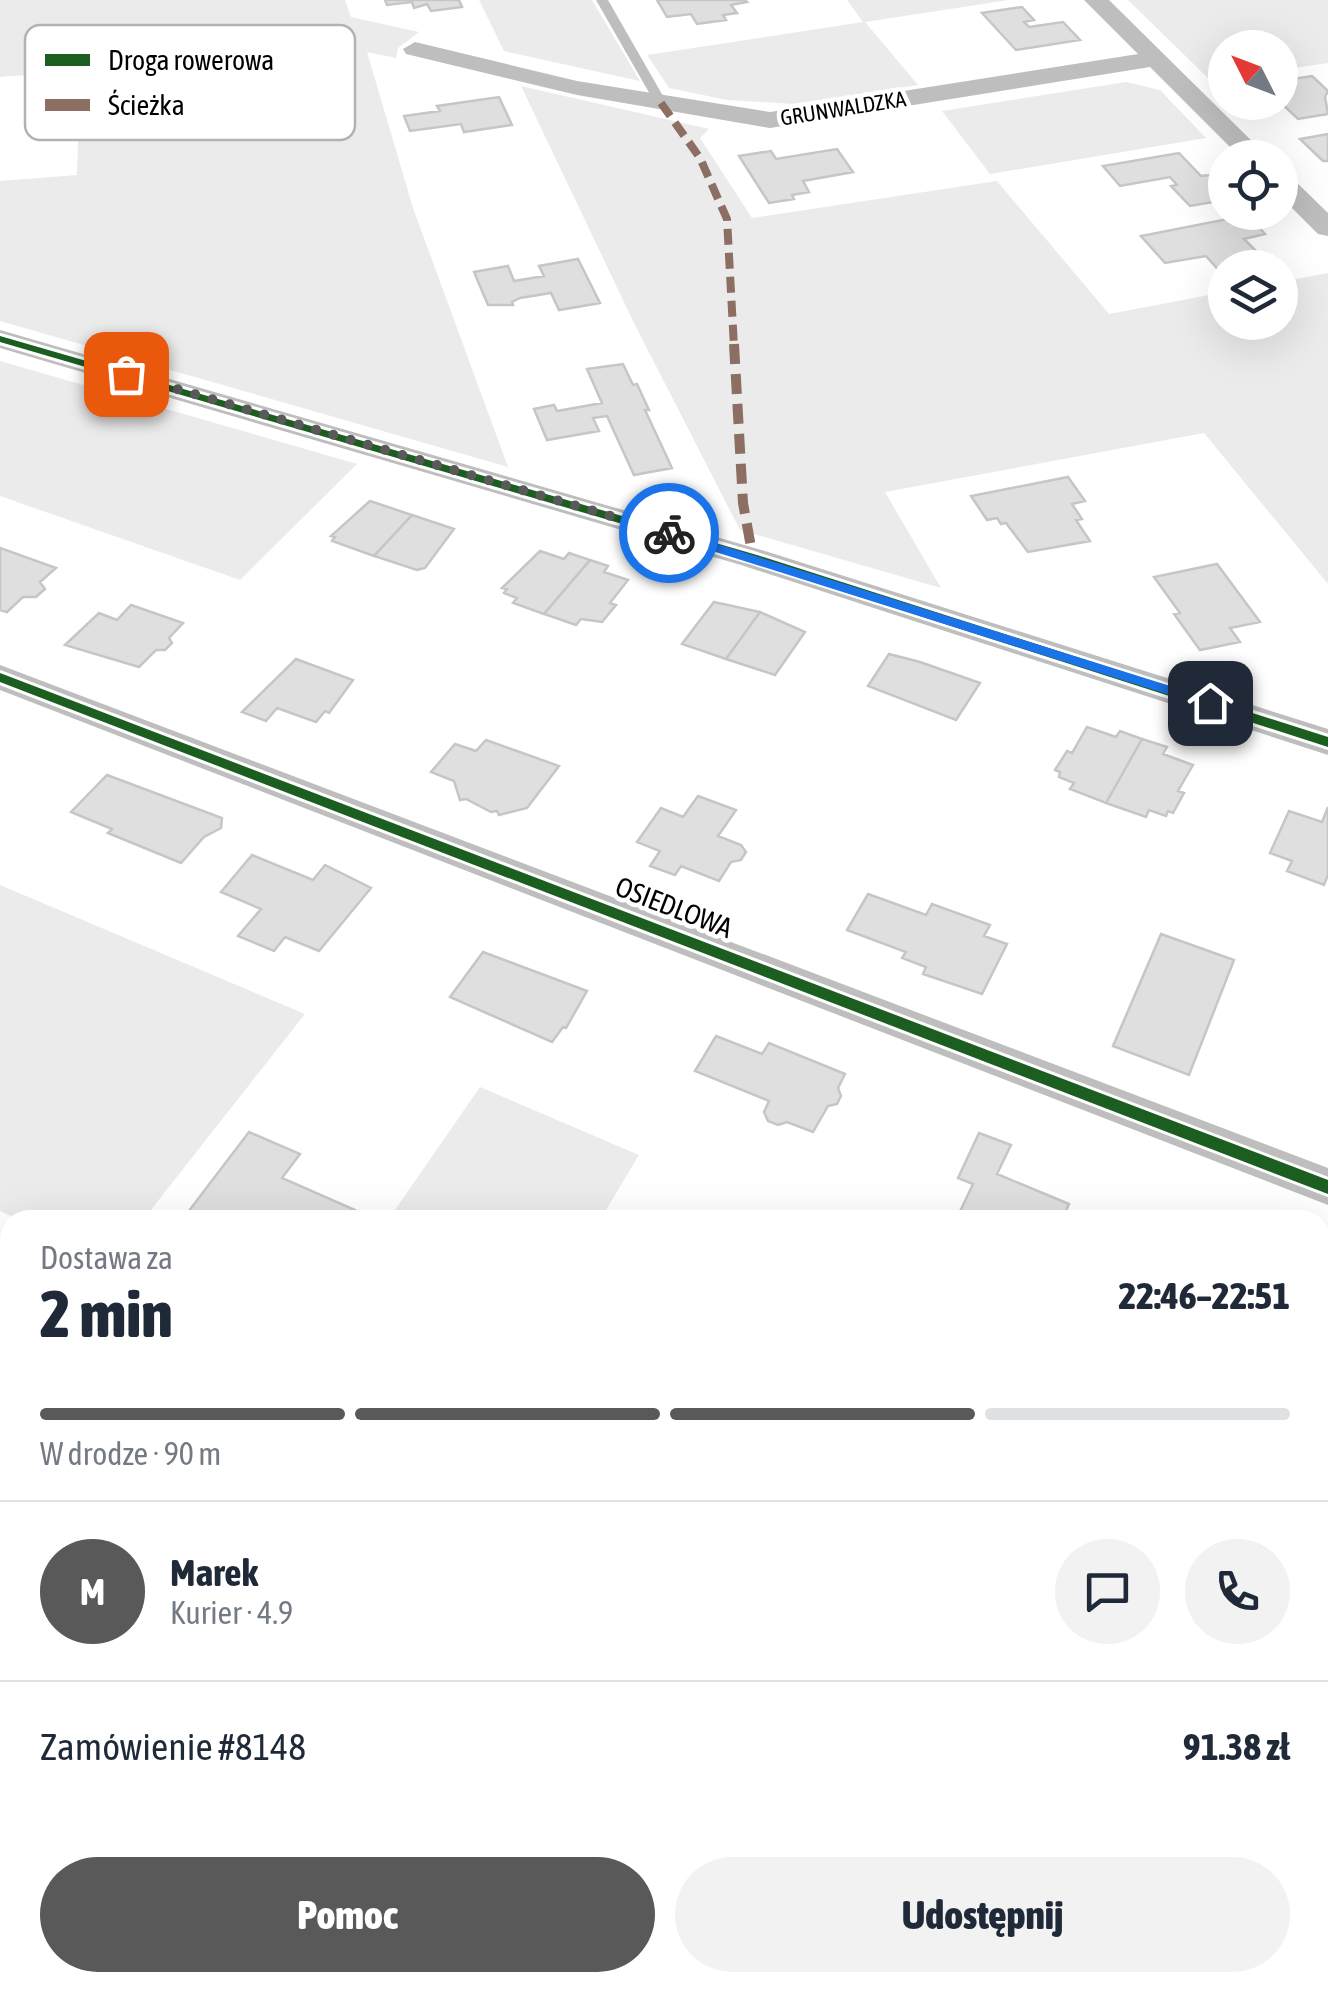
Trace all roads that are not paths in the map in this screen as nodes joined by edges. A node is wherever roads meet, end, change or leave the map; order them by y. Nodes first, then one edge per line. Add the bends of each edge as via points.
1 (602, 0) edge
2 (1096, 0) edge
3 (416, 49) dead end
4 (1156, 59) junction
5 (661, 103) junction
6 (1238, 140) edge
7 (1298, 199) edge
8 (1328, 228) edge
9 (0, 339) edge
10 (0, 677) edge
11 (1328, 742) edge
12 (1328, 1187) edge

1 - 5 lane
2 - 4 street
3 - 5 street, GRUNWALDZKA
4 - 5 street, GRUNWALDZKA via 770,120
4 - 6 street
7 - 8 street
9 - 11 street via 754,558
10 - 12 street, OSIEDLOWA

